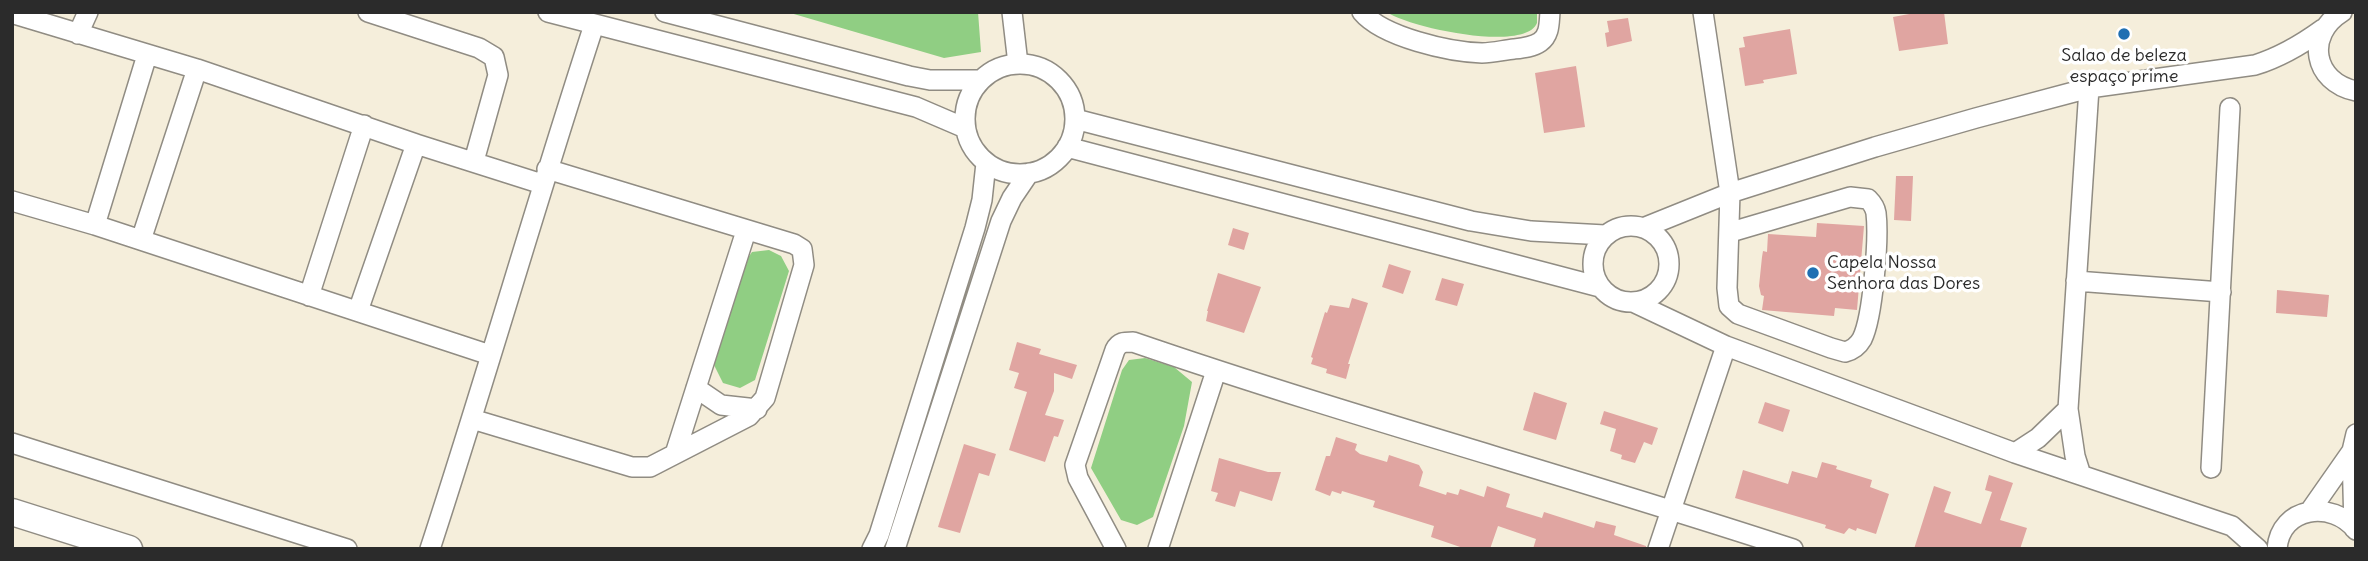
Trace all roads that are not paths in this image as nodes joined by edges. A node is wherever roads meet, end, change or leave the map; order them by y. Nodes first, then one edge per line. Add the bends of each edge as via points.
1 (88, 12) edge
2 (368, 12) edge
3 (548, 12) edge
4 (665, 12) edge
5 (1012, 12) edge
6 (1362, 12) edge
7 (1550, 12) edge
8 (1703, 12) edge
9 (13, 14) edge
10 (2333, 18) edge
11 (594, 25) junction
12 (78, 34) junction
13 (148, 55) junction
14 (1018, 64) junction
15 (197, 69) junction
16 (981, 80) junction
17 (2348, 88) edge
18 (2089, 89) junction
19 (2230, 108) dead end
20 (2356, 108) edge
21 (1075, 120) junction
22 (364, 125) junction
23 (965, 128) junction
24 (416, 144) junction
25 (1068, 147) junction
26 (474, 161) junction
27 (986, 163) junction
28 (1029, 173) junction
29 (545, 176) junction
30 (1730, 193) junction
31 (12, 201) edge
32 (95, 225) junction
33 (1643, 228) junction
34 (746, 231) junction
35 (1731, 232) junction
36 (1605, 235) junction
37 (141, 240) junction
38 (2076, 281) junction
39 (1600, 287) junction
40 (2221, 292) junction
41 (309, 296) junction
42 (1633, 302) junction
43 (358, 311) junction
44 (1726, 346) junction
45 (490, 355) junction
46 (1216, 371) junction
47 (696, 388) junction
48 (757, 409) junction
49 (2068, 409) junction
50 (472, 419) junction
51 (2354, 442) edge
52 (12, 443) edge
53 (2015, 453) junction
54 (675, 454) junction
55 (2211, 468) dead end
56 (2081, 475) junction
57 (1671, 509) junction
58 (2310, 511) junction
59 (12, 512) edge
60 (2355, 529) edge
61 (129, 549) edge
62 (347, 549) edge
63 (430, 549) edge
64 (872, 549) edge
65 (895, 549) edge
66 (1116, 549) edge
67 (1158, 549) edge
68 (1658, 549) edge
69 (1793, 549) edge
70 (2258, 549) edge
71 (2277, 549) edge

1 - 12 street
2 - 26 street via 494,57 498,75
3 - 11 street
4 - 16 street via 909,76
5 - 14 street
6 - 7 street via 1387,30 1435,46 1482,53 1540,42 1547,34
8 - 30 street
9 - 12 street
10 - 17 street via 2319,43 2318,57 2326,74
10 - 18 street via 2297,48 2255,65
11 - 23 street via 916,107
11 - 29 street
12 - 13 street
13 - 15 street
13 - 32 street
14 - 16 street
14 - 21 street via 1052,74 1072,102
15 - 22 street
15 - 37 street
16 - 23 street via 965,111
17 - 20 street
18 - 30 street via 1875,147
18 - 38 street
19 - 40 street
21 - 25 street
21 - 36 street via 1471,222
22 - 24 street
22 - 41 street
23 - 27 street via 972,147
24 - 26 street
24 - 43 street
25 - 28 street via 1044,169
25 - 39 street
26 - 29 street
27 - 28 street via 1014,174
27 - 64 street via 975,228
28 - 65 street via 1001,221
29 - 34 street
29 - 45 street
30 - 33 street
30 - 35 street
31 - 32 street
32 - 37 street
33 - 36 street via 1616,228
33 - 42 street via 1665,247 1667,276 1659,289
34 - 47 street
34 - 48 street via 794,244 804,257 765,398
35 - 35 street via 1729,306 1738,314 1831,348 1845,352 1856,346 1867,324 1874,258 1876,211 1868,199 1850,197
36 - 39 street via 1592,260
37 - 41 street
38 - 40 street
38 - 49 street
39 - 42 street via 1620,301
40 - 55 street
41 - 43 street
42 - 44 street
43 - 45 street
44 - 53 street
44 - 57 street
45 - 50 street
46 - 57 street
46 - 66 street via 1133,342 1121,343 1115,350 1075,465
46 - 67 street
47 - 48 street via 721,405
47 - 54 street
48 - 54 street
49 - 53 street via 2038,439
49 - 56 street
50 - 54 street via 638,468
50 - 63 street
51 - 58 street
51 - 60 street
52 - 62 street
53 - 56 street
56 - 70 street via 2232,526
57 - 68 street
57 - 69 street
58 - 60 street via 2333,513
58 - 71 street via 2292,519
59 - 61 main road

